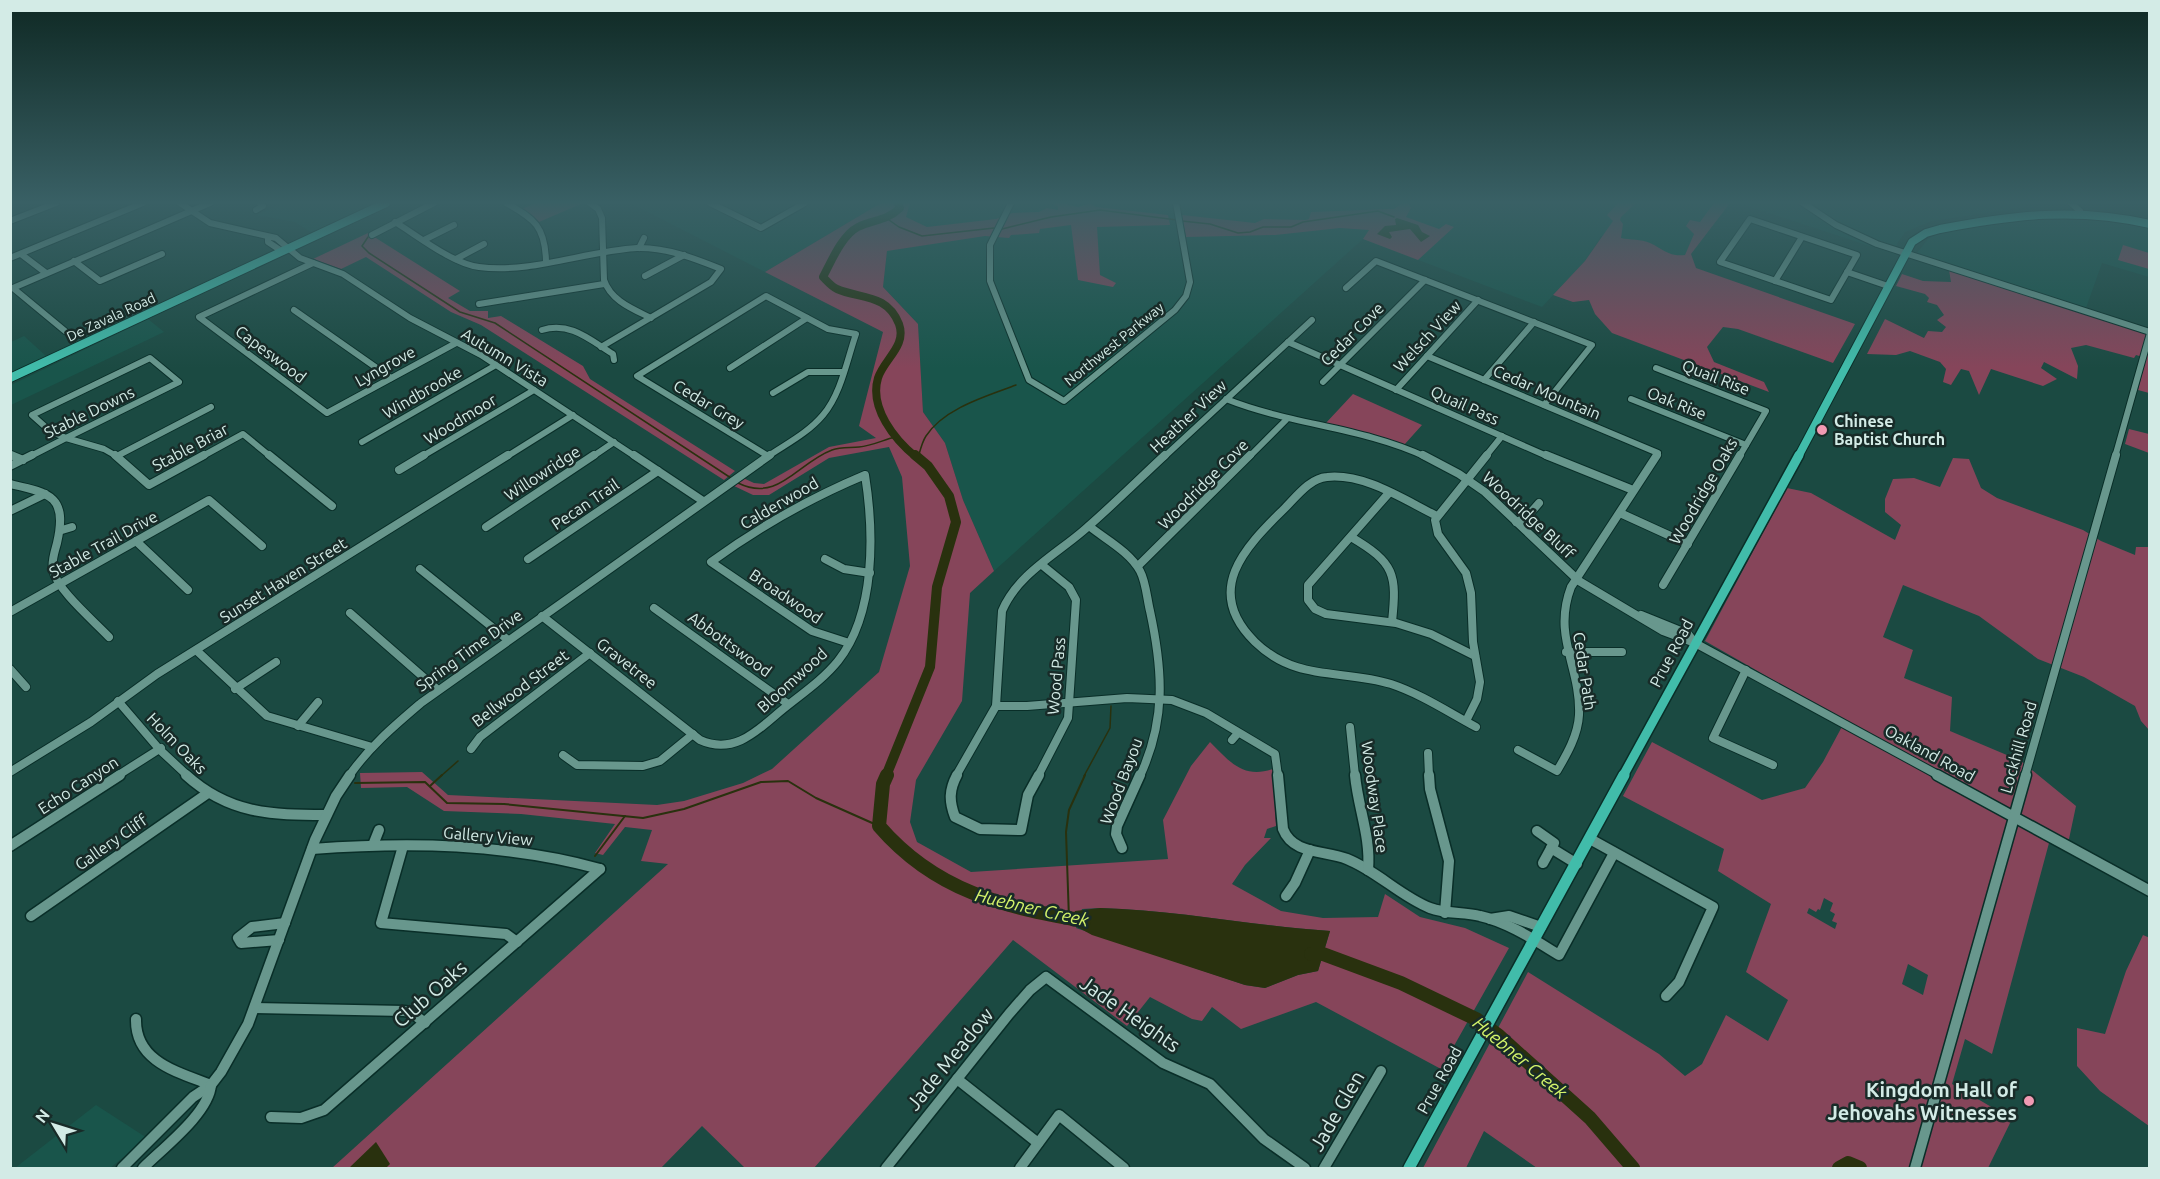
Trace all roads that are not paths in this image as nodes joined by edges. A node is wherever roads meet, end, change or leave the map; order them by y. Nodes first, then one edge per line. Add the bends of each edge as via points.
1 (26, 258) edge
2 (81, 258) edge
3 (153, 258) edge
4 (268, 258) edge
5 (304, 258) edge
6 (567, 258) edge
7 (603, 258) edge
8 (678, 258) edge
9 (692, 258) edge
10 (988, 258) edge
11 (1185, 258) edge
12 (1723, 258) edge
13 (1789, 258) edge
14 (1855, 258) edge
15 (1902, 258) edge
16 (1921, 258) edge
17 (456, 259) edge
18 (74, 261) junction
19 (546, 261) joint
20 (313, 263) junction
21 (1848, 271) junction
22 (46, 273) junction
23 (645, 276) dead end
24 (1425, 280) junction
25 (1774, 281) junction
26 (604, 284) junction
27 (1889, 285) junction
28 (1346, 288) dead end
29 (1478, 300) junction
30 (479, 304) dead end
31 (294, 310) dead end
32 (651, 318) junction
33 (807, 318) junction
34 (1312, 320) dead end
35 (1534, 322) junction
36 (542, 330) dead end
37 (65, 331) dead end
38 (2150, 332) edge
39 (1288, 342) junction
40 (456, 343) junction
41 (601, 347) junction
42 (1427, 356) junction
43 (614, 360) dead end
44 (1340, 365) junction
45 (496, 366) junction
46 (730, 368) dead end
47 (1656, 368) dead end
48 (843, 372) junction
49 (10, 378) edge
50 (391, 378) junction
51 (1484, 380) junction
52 (1323, 382) dead end
53 (534, 390) junction
54 (1396, 390) junction
55 (773, 393) dead end
56 (1226, 399) junction
57 (1631, 399) dead end
58 (1544, 405) junction
59 (211, 407) dead end
60 (1766, 411) joint
61 (327, 413) joint
62 (573, 415) junction
63 (1286, 420) junction
64 (1502, 436) junction
65 (68, 437) junction
66 (362, 442) dead end
67 (614, 442) junction
68 (1746, 445) junction
69 (1658, 453) joint
70 (10, 455) edge
71 (117, 456) junction
72 (768, 456) junction
73 (23, 460) junction
74 (10, 466) edge
75 (399, 470) dead end
76 (658, 471) junction
77 (865, 475) joint
78 (1467, 479) junction
79 (10, 484) edge
80 (1633, 490) junction
81 (45, 494) junction
82 (1388, 494) junction
83 (703, 501) junction
84 (1539, 503) dead end
85 (332, 506) dead end
86 (10, 511) edge
87 (1620, 513) junction
88 (1437, 516) junction
89 (1516, 522) junction
90 (1089, 526) junction
91 (72, 527) dead end
92 (486, 527) dead end
93 (62, 530) junction
94 (1351, 537) junction
95 (136, 541) junction
96 (1688, 543) junction
97 (262, 546) dead end
98 (57, 547) junction
99 (46, 549) dead end
100 (528, 559) dead end
101 (825, 559) dead end
102 (711, 562) joint
103 (1042, 565) junction
104 (1138, 566) junction
105 (420, 569) dead end
106 (870, 573) junction
107 (1576, 579) junction
108 (59, 584) junction
109 (1663, 585) dead end
110 (188, 590) dead end
111 (654, 608) dead end
112 (10, 612) edge
113 (350, 613) dead end
114 (542, 616) junction
115 (1392, 622) junction
116 (109, 637) dead end
117 (508, 640) junction
118 (849, 643) junction
119 (1695, 643) junction
120 (196, 650) junction
121 (1566, 652) junction
122 (1622, 652) dead end
123 (590, 653) junction
124 (1475, 656) junction
125 (276, 662) dead end
126 (10, 669) edge
127 (1746, 670) junction
128 (26, 687) dead end
129 (235, 688) junction
130 (438, 690) junction
131 (1161, 698) junction
132 (118, 701) junction
133 (318, 702) dead end
134 (1069, 703) junction
135 (788, 704) junction
136 (996, 706) junction
137 (1466, 721) junction
138 (298, 726) junction
139 (1350, 727) dead end
140 (1476, 727) dead end
141 (693, 734) junction
142 (372, 747) junction
143 (161, 748) junction
144 (471, 748) dead end
145 (1518, 750) dead end
146 (1428, 753) dead end
147 (563, 755) dead end
148 (1773, 765) dead end
149 (10, 772) edge
150 (208, 794) junction
151 (326, 815) junction
152 (2014, 816) junction
153 (379, 830) dead end
154 (1537, 831) dead end
155 (1590, 839) junction
156 (373, 845) junction
157 (10, 846) edge
158 (403, 846) junction
159 (1122, 848) dead end
160 (1551, 848) junction
161 (312, 849) junction
162 (1310, 850) junction
163 (1614, 853) junction
164 (1543, 863) dead end
165 (1577, 864) junction
166 (600, 869) joint
167 (1368, 870) junction
168 (2150, 891) edge
169 (1286, 896) dead end
170 (1445, 913) junction
171 (31, 916) dead end
172 (1514, 917) junction
173 (1490, 919) junction
174 (285, 923) junction
175 (1541, 927) junction
176 (1512, 929) junction
177 (1534, 939) junction
178 (279, 940) junction
179 (517, 942) junction
180 (1046, 977) joint
181 (1666, 996) dead end
182 (255, 1008) junction
183 (136, 1019) dead end
184 (425, 1023) junction
185 (1381, 1071) dead end
186 (957, 1079) junction
187 (211, 1085) junction
188 (271, 1117) dead end
189 (1038, 1143) junction
190 (122, 1168) edge
191 (143, 1168) edge
192 (886, 1168) edge
193 (1020, 1168) edge
194 (1124, 1168) edge
195 (1305, 1168) edge
196 (1324, 1168) edge
197 (1409, 1168) edge
198 (1915, 1168) edge

1 - 22 street
2 - 18 street
3 - 18 street via 100,281
4 - 49 main road, De Zavala Road
5 - 20 street, Autumn Vista
6 - 19 street
7 - 26 street
8 - 23 street
9 - 32 street via 721,269 711,282
10 - 11 street, Northwest Parkway via 990,281 1029,380 1064,400 1175,310 1186,296 1190,282
12 - 25 street via 1720,262
13 - 25 street
14 - 21 street
15 - 27 main road, Prue Road
16 - 38 street
17 - 19 street via 490,268
18 - 22 street
20 - 40 street, Autumn Vista via 343,274
20 - 61 street, Capeswood via 199,317
21 - 25 street via 1831,300
21 - 27 street
22 - 37 street via 13,288
24 - 28 street via 1376,261
24 - 29 street
24 - 44 street, Cedar Cove
26 - 30 street
26 - 32 street via 616,298
27 - 119 main road, Prue Road
29 - 35 street
29 - 42 street, Welsch View
31 - 50 street
32 - 41 street
33 - 46 street
33 - 48 street, Spring Time Drive via 832,331 856,334
33 - 72 street, Cedar Grey via 766,296 637,376
34 - 39 street, Heather View
35 - 51 street
35 - 58 street via 1592,345
36 - 41 street via 567,327
38 - 152 street, Lockhill Road
39 - 44 street, Quail Pass
39 - 56 street, Heather View
40 - 45 street, Autumn Vista
40 - 50 street, Lyngrove
41 - 43 street via 613,354
42 - 51 street, Cedar Mountain
42 - 54 street, Welsch View
44 - 52 street, Cedar Cove
44 - 54 street, Quail Pass
45 - 53 street, Autumn Vista
45 - 66 street, Windbrooke
47 - 60 street, Quail Rise
48 - 55 street via 808,372
48 - 72 street, Spring Time Drive via 823,415
50 - 61 street, Lyngrove
51 - 58 street, Cedar Mountain
53 - 62 street, Autumn Vista
53 - 75 street, Woodmoor
54 - 64 street, Quail Pass
56 - 63 street, Woodridge Bluff
56 - 90 street, Heather View
57 - 68 street, Oak Rise
58 - 69 street, Cedar Mountain
59 - 71 street
60 - 68 street, Woodridge Oaks
62 - 67 street, Autumn Vista
62 - 120 street, Sunset Haven Street
63 - 78 street, Woodridge Bluff via 1376,438
63 - 104 street, Woodridge Cove
64 - 78 street
64 - 80 street, Quail Pass
65 - 65 street, Stable Downs via 179,382 150,358 32,415 49,430
65 - 71 street
65 - 73 street, Stable Downs
67 - 76 street, Autumn Vista
67 - 92 street, Willowridge
68 - 96 street, Woodridge Oaks
69 - 80 street, Cedar Path
70 - 73 street
71 - 85 street, Stable Briar via 149,484 243,434
72 - 83 street, Spring Time Drive
73 - 74 street, Stable Downs
76 - 83 street, Autumn Vista
76 - 100 street, Pecan Trail
77 - 102 street, Calderwood via 826,491 746,536
77 - 106 street, Bloomwood via 873,536
78 - 88 street
78 - 89 street, Woodridge Bluff
79 - 81 street
80 - 87 street, Cedar Path
81 - 86 street
81 - 93 street via 60,508
82 - 88 street
82 - 94 street
82 - 137 street via 1339,476 1321,476 1312,482 1239,560 1230,589 1235,613 1257,643 1293,666 1326,675 1389,683
83 - 114 street, Spring Time Drive
84 - 89 street
87 - 96 street
87 - 107 street, Cedar Path
88 - 124 street via 1438,534 1460,563 1470,585
89 - 107 street, Woodridge Bluff
90 - 103 street, Heather View
90 - 104 street
91 - 93 street
93 - 98 street
94 - 115 street via 1371,550 1392,576
94 - 115 street via 1308,585 1306,599 1328,615
95 - 97 street, Stable Trail Drive via 209,500
95 - 108 street, Stable Trail Drive
95 - 110 street
96 - 109 street, Woodridge Oaks
98 - 99 street
98 - 108 street via 51,568
101 - 106 street via 844,569
102 - 118 street, Broadwood via 812,631
103 - 134 street, Wood Pass via 1069,587 1076,600
103 - 136 street, Heather View via 1002,607
104 - 131 street, Wood Bayou via 1161,672
105 - 117 street
106 - 118 street, Bloomwood
107 - 119 street, Woodridge Bluff via 1684,642
107 - 121 street, Cedar Path via 1564,609
108 - 112 street, Stable Trail Drive
108 - 116 street
111 - 135 street, Abbottswood
113 - 130 street
114 - 117 street, Spring Time Drive
114 - 123 street, Gravetree
115 - 124 street via 1440,638
117 - 130 street, Spring Time Drive
118 - 135 street, Bloomwood via 839,659
119 - 127 street, Oakland Road
119 - 155 main road, Prue Road
120 - 129 street
120 - 132 street, Sunset Haven Street
121 - 122 street
121 - 145 street, Cedar Path via 1578,692 1579,717 1574,740 1557,771
123 - 141 street, Gravetree
123 - 144 street, Bellwood Street
124 - 137 street via 1479,690
125 - 129 street
126 - 128 street
127 - 148 street via 1713,738
127 - 152 street, Oakland Road
129 - 138 street via 267,716
130 - 142 street, Spring Time Drive
131 - 134 street
131 - 159 street, Wood Bayou via 1151,752 1117,826
131 - 162 street via 1183,703 1235,737 1275,754 1286,836
132 - 143 street, Holm Oaks
132 - 149 street, Sunset Haven Street
133 - 138 street
134 - 136 street
134 - 136 street, Wood Pass via 1064,729 1028,795 1021,830 980,829 955,817 949,807 956,776
135 - 141 street, Bloomwood via 752,736 735,745 713,746
137 - 140 street
138 - 142 street
139 - 167 street, Woodway Place via 1357,794 1370,848
141 - 147 street via 660,761 643,766 577,765
142 - 151 street, Spring Time Drive via 350,774
143 - 150 street, Holm Oaks
143 - 157 street, Echo Canyon
146 - 170 street via 1430,789 1449,861
150 - 151 street, Holm Oaks via 249,810 290,816
150 - 171 street, Gallery Cliff
151 - 161 street, Spring Time Drive
152 - 168 street, Oakland Road
152 - 198 street, Lockhill Road
153 - 156 street
154 - 160 street via 1553,840
155 - 163 street
155 - 165 main road, Prue Road
156 - 158 street, Gallery View
156 - 161 street, Gallery View
158 - 166 street, Gallery View via 515,852 562,858
158 - 179 street via 381,923 506,934
160 - 164 street
160 - 165 street
161 - 174 street, Spring Time Drive
162 - 167 street via 1346,858
162 - 169 street
163 - 177 street via 1559,955
163 - 181 street via 1713,907 1679,982
165 - 175 main road, Prue Road
166 - 179 street, Club Oaks
167 - 170 street via 1410,898
170 - 173 street
172 - 173 street
172 - 175 street
172 - 176 street
173 - 176 street
174 - 178 street, Spring Time Drive
174 - 178 street via 248,927 238,938 241,943
175 - 177 main road, Prue Road
176 - 177 street
177 - 197 main road, Prue Road
178 - 182 street, Spring Time Drive
179 - 184 street, Club Oaks
180 - 186 street, Jade Meadow via 1009,1014
180 - 195 street, Jade Heights via 1163,1063 1210,1084 1264,1139
182 - 184 street via 404,1011
182 - 187 street, Spring Time Drive via 236,1048
183 - 187 street via 134,1028 147,1054
184 - 188 street, Club Oaks via 324,1110 301,1118
185 - 196 street, Jade Glen
186 - 189 street
186 - 192 street, Jade Meadow
187 - 190 street, Spring Time Drive via 193,1096
187 - 191 street, Spring Time Drive via 210,1097 195,1116
189 - 193 street
189 - 194 street via 1059,1114

